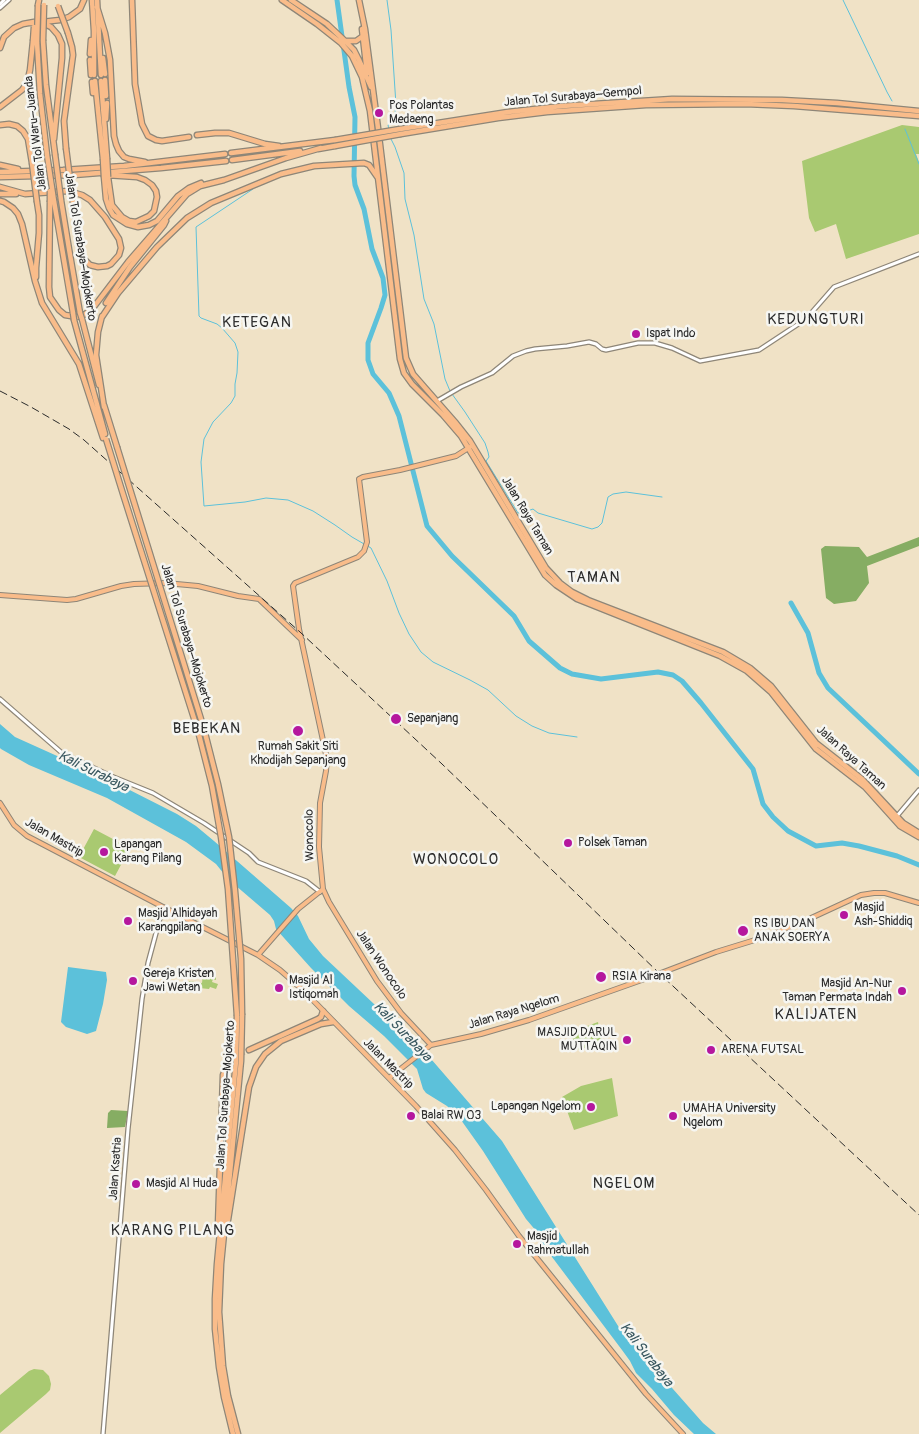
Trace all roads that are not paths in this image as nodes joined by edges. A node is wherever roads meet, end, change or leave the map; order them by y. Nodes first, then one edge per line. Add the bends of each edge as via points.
1 (4, 0) edge
2 (9, 0) edge
3 (56, 0) edge
4 (84, 0) edge
5 (92, 0) edge
6 (97, 0) edge
7 (132, 0) edge
8 (282, 0) edge
9 (291, 0) edge
10 (359, 0) edge
11 (45, 3) edge
12 (0, 4) edge
13 (38, 5) edge
14 (97, 7) junction
15 (0, 8) edge
16 (93, 20) junction
17 (31, 23) junction
18 (363, 25) junction
19 (363, 36) junction
20 (342, 40) junction
21 (35, 41) junction
22 (0, 48) edge
23 (90, 54) dead end
24 (90, 60) dead end
25 (359, 64) junction
26 (103, 74) dead end
27 (368, 79) junction
28 (93, 81) dead end
29 (106, 96) dead end
30 (374, 98) junction
31 (107, 103) dead end
32 (0, 107) edge
33 (370, 111) junction
34 (919, 111) edge
35 (919, 116) edge
36 (0, 125) edge
37 (105, 130) junction
38 (400, 132) junction
39 (197, 135) dead end
40 (189, 137) dead end
41 (54, 139) junction
42 (286, 147) junction
43 (321, 148) junction
44 (231, 153) dead end
45 (225, 154) dead end
46 (105, 159) junction
47 (226, 160) dead end
48 (232, 160) dead end
49 (153, 163) junction
50 (0, 165) edge
51 (39, 171) junction
52 (0, 172) edge
53 (89, 174) junction
54 (0, 177) edge
55 (106, 177) junction
56 (232, 177) junction
57 (379, 179) junction
58 (0, 187) edge
59 (0, 194) edge
60 (25, 194) junction
61 (0, 201) edge
62 (52, 202) junction
63 (167, 217) junction
64 (919, 254) edge
65 (38, 293) junction
66 (102, 318) junction
67 (437, 401) junction
68 (104, 407) junction
69 (105, 438) junction
70 (469, 445) junction
71 (123, 494) joint
72 (0, 595) edge
73 (302, 640) junction
74 (0, 699) edge
75 (919, 790) edge
76 (0, 803) edge
77 (895, 818) junction
78 (919, 832) edge
79 (919, 837) edge
80 (321, 891) junction
81 (919, 904) edge
82 (163, 907) junction
83 (258, 955) junction
84 (323, 1011) junction
85 (240, 1016) junction
86 (333, 1022) junction
87 (429, 1046) junction
88 (249, 1050) tunnel mouth
89 (230, 1062) tunnel mouth
90 (389, 1078) junction
91 (223, 1242) junction
92 (218, 1252) junction
93 (103, 1434) edge
94 (233, 1434) edge
95 (238, 1434) edge
96 (683, 1434) edge

1 - 12 street
2 - 15 street
3 - 60 highway, bridge via 72,47 64,121 66,148 73,202 80,251 90,265 98,267 112,264 119,255 119,239 90,200 82,195 68,191
4 - 17 highway via 80,8 69,16
5 - 16 highway
6 - 14 highway
7 - 40 highway via 135,84 142,124 148,136 156,140
8 - 20 highway
9 - 20 highway via 331,28
10 - 18 highway
11 - 41 highway, Jalan Tol Surabaya–Mojokerto, bridge via 43,41
13 - 21 highway, Jalan Tol Waru–Juanda, bridge
14 - 26 highway
14 - 49 highway via 110,60 116,144 124,157
16 - 23 highway
16 - 24 highway via 93,75
17 - 22 highway via 10,31
17 - 41 highway via 51,27 62,44
18 - 19 highway
18 - 30 highway
19 - 20 highway via 353,41
19 - 27 highway
20 - 25 highway
20 - 25 highway via 354,50
21 - 32 highway via 27,83
21 - 62 highway, Jalan Tol Waru–Juanda, bridge
25 - 27 highway
25 - 33 highway
27 - 30 highway
27 - 33 highway
28 - 46 highway
29 - 37 highway via 103,81
30 - 67 highway, Jalan Raya Taman via 406,358 413,374
31 - 37 highway
33 - 57 highway, Jalan Raya Taman
34 - 38 highway, Jalan Tol Surabaya–Gempol via 782,100 672,99 508,112
35 - 38 highway, Jalan Tol Surabaya–Gempol via 794,106 646,105 518,116
36 - 65 highway, bridge via 17,126 28,140 39,215
37 - 46 highway
38 - 42 highway, Jalan Tol Surabaya–Gempol, bridge
38 - 43 highway, Jalan Tol Surabaya–Gempol, bridge
39 - 42 highway via 229,133
41 - 68 highway, Jalan Tol Surabaya–Mojokerto, bridge via 81,316
42 - 44 highway, Jalan Tol Surabaya–Gempol
43 - 48 highway, Jalan Tol Surabaya–Gempol
43 - 56 highway
45 - 49 highway
46 - 55 highway, bridge
47 - 53 highway
49 - 51 highway
50 - 51 highway
51 - 52 highway
53 - 54 highway
53 - 55 highway via 145,180 152,185 158,197 154,211 136,222 122,217 112,205
55 - 56 highway via 109,208 127,224 138,227 157,221 189,188
56 - 63 highway via 193,190
57 - 66 highway via 369,165 358,163 306,167 281,174 195,212 157,247 118,293
57 - 70 highway, Jalan Raya Taman via 404,373
58 - 60 highway
59 - 60 highway
61 - 65 highway via 14,208 18,214
62 - 63 highway via 50,297 58,310 77,317 93,308
62 - 69 highway, Jalan Tol Waru–Juanda, bridge via 74,320
63 - 66 highway via 164,226 118,284
64 - 67 street via 834,287 806,319 759,350 700,361 655,343 606,350 589,342 535,349 514,356 492,373
65 - 69 highway via 76,358
66 - 68 highway via 96,355
67 - 70 highway, Jalan Raya Taman
68 - 85 highway, Jalan Tol Surabaya–Mojokerto, bridge via 204,729 218,784 229,837 235,891
69 - 71 highway, Jalan Tol Waru–Juanda, bridge
70 - 73 main road, Wonocolo via 456,456 359,479 366,546 358,557 293,584
70 - 77 highway, Jalan Raya Taman via 560,583 588,600 723,652 750,668 771,686 816,743 862,779
71 - 85 highway, Jalan Tol Surabaya–Mojokerto, bridge via 212,786 222,837
72 - 73 main road via 67,600 134,584 198,586 259,599
73 - 80 main road, Wonocolo via 327,759 320,803
74 - 80 street via 62,753 153,793 204,823 258,862 306,881
75 - 77 street
76 - 82 main road, Jalan Mastrip via 14,825 26,836
77 - 78 highway, Jalan Raya Taman
77 - 79 highway, Jalan Raya Taman via 900,826
80 - 83 main road via 298,909
80 - 87 main road, Jalan Wonocolo via 376,981
81 - 87 main road, Jalan Raya Ngelom via 884,893 861,895 785,929 529,1020
82 - 83 main road, Jalan Mastrip
82 - 93 street, Jalan Ksatria via 142,999 127,1137
83 - 84 main road, Jalan Mastrip via 286,974
84 - 86 main road, Jalan Mastrip
84 - 88 highway via 318,1020
85 - 91 highway, Jalan Tol Surabaya–Mojokerto via 240,1061
85 - 92 highway, Jalan Tol Surabaya–Mojokerto
86 - 90 main road, Jalan Mastrip
86 - 91 highway via 281,1041 265,1054 256,1067 249,1087
87 - 90 main road, Jalan Raya Ngelom
89 - 92 highway via 223,1075
90 - 96 main road, Jalan Mastrip via 455,1150 646,1394
91 - 95 highway, Jalan Tol Surabaya–Mojokerto via 220,1342 228,1396
92 - 94 highway, Jalan Tol Surabaya–Mojokerto via 215,1299 217,1351

